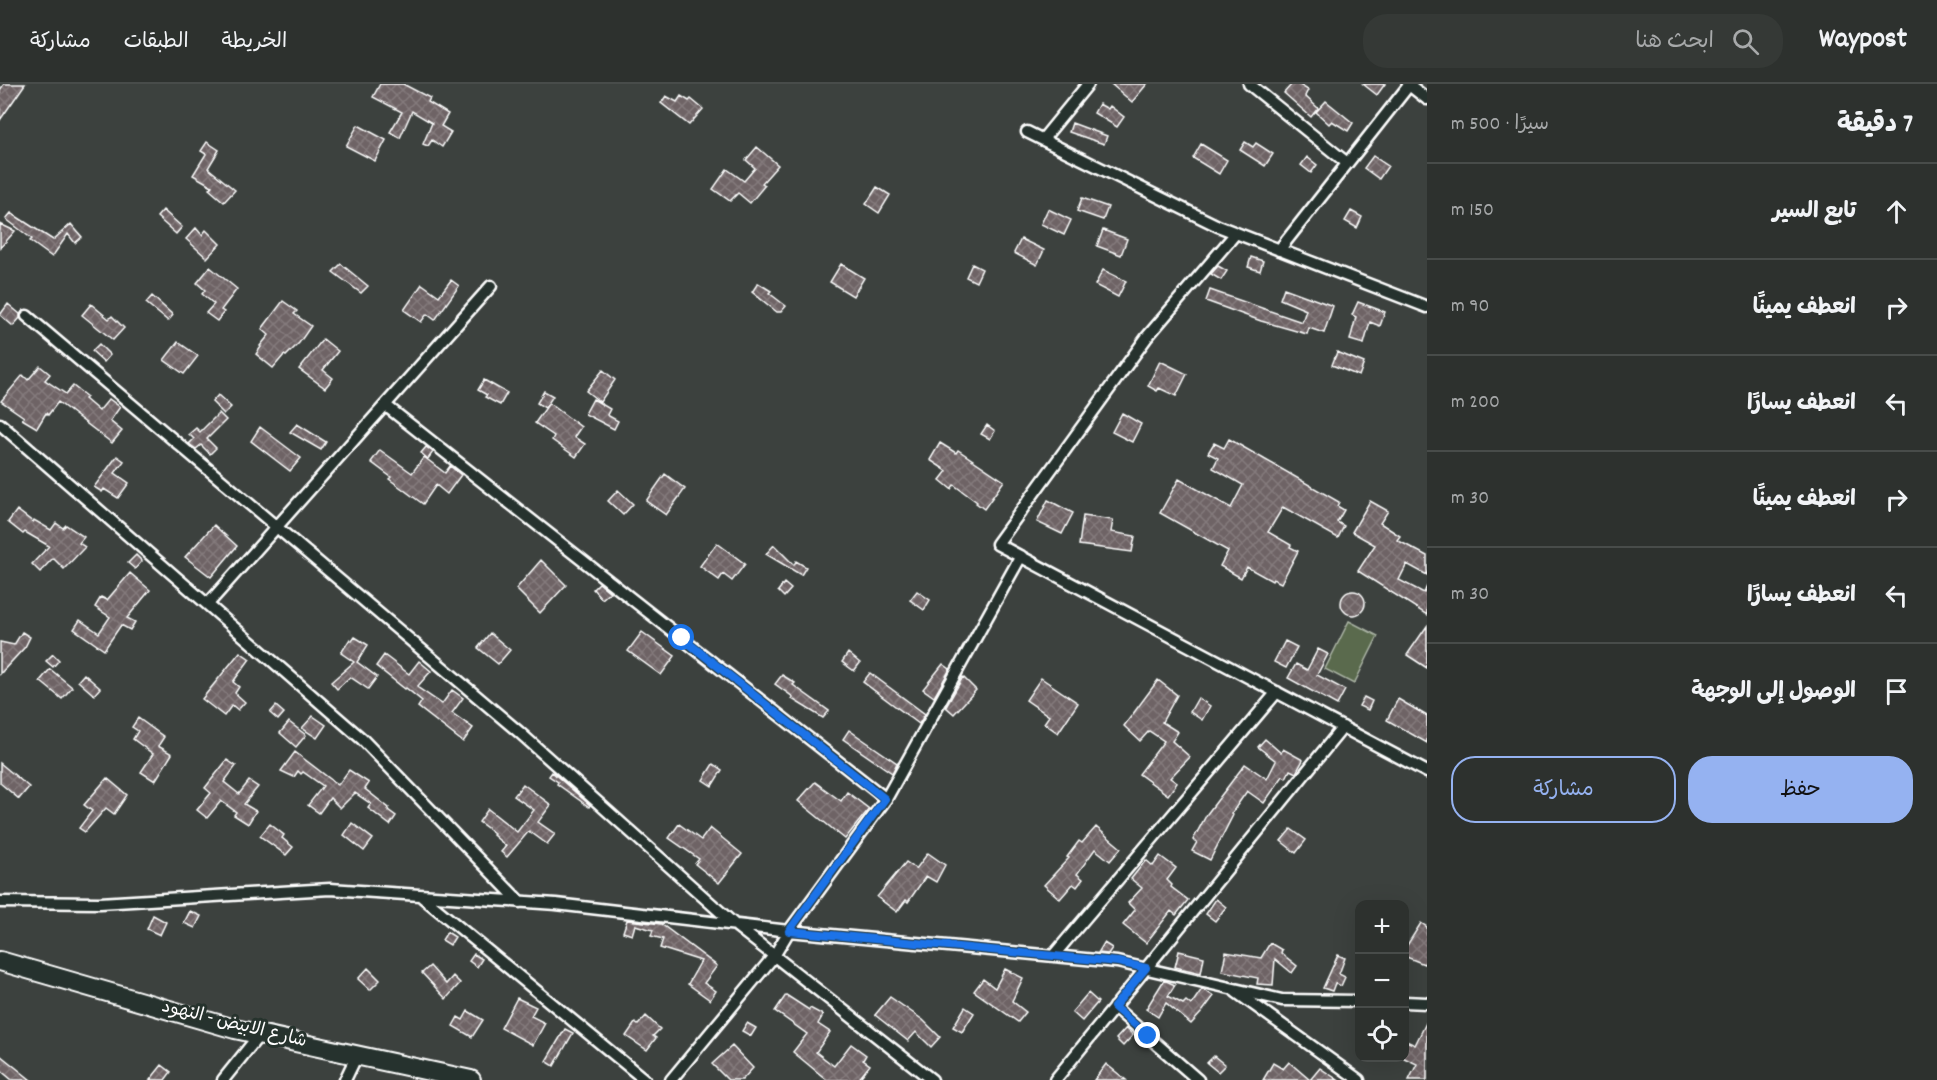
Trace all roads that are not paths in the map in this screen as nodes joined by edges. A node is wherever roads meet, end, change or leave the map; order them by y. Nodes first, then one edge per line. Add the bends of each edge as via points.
1 (1088, 84) edge
2 (1249, 84) edge
3 (1409, 84) edge
4 (1427, 99) edge
5 (1027, 132) dead end
6 (1043, 139) junction
7 (1347, 163) junction
8 (1236, 233) junction
9 (1279, 250) junction
10 (491, 286) dead end
11 (1427, 307) edge
12 (27, 316) dead end
13 (385, 405) junction
14 (0, 424) edge
15 (276, 528) junction
16 (1021, 556) junction
17 (208, 604) junction
18 (1277, 692) junction
19 (1343, 728) junction
20 (1427, 772) edge
21 (885, 799) junction
22 (421, 895) junction
23 (0, 902) edge
24 (520, 902) junction
25 (735, 925) junction
26 (789, 931) junction
27 (774, 956) junction
28 (1053, 956) junction
29 (0, 961) edge
30 (1146, 968) junction
31 (1231, 988) junction
32 (1355, 1001) edge
33 (1409, 1002) edge
34 (1427, 1003) edge
35 (1114, 1007) junction
36 (260, 1034) junction
37 (357, 1055) junction
38 (223, 1080) edge
39 (345, 1080) edge
40 (471, 1080) edge
41 (645, 1080) edge
42 (670, 1080) edge
43 (932, 1080) edge
44 (1054, 1080) edge
45 (1198, 1080) edge
46 (1359, 1080) edge

1 - 6 street
2 - 7 street
3 - 4 street
3 - 7 street
5 - 6 street
6 - 8 street
7 - 9 street
8 - 9 street
8 - 16 street via 1148,337 997,544
9 - 11 street
10 - 13 street
12 - 15 street
13 - 15 street
13 - 21 street
14 - 17 street
15 - 17 street
15 - 25 street via 519,732
16 - 18 street
16 - 21 street
17 - 24 street via 362,739
18 - 19 street
18 - 28 street
19 - 20 street
19 - 30 street
21 - 26 street
22 - 23 street via 330,889 100,903
22 - 24 street
22 - 41 street
24 - 25 street
25 - 26 street
25 - 27 street
26 - 27 street
26 - 28 street
27 - 42 street
27 - 43 street
28 - 30 street
29 - 36 highway, شارع الابيض - النهود
30 - 31 street
30 - 35 street
31 - 32 street via 1282,1000
31 - 46 street
33 - 34 street
35 - 44 street
35 - 45 street
36 - 37 highway, شارع الابيض - النهود
36 - 38 street
37 - 39 street
37 - 40 highway, شارع الابيض - النهود

